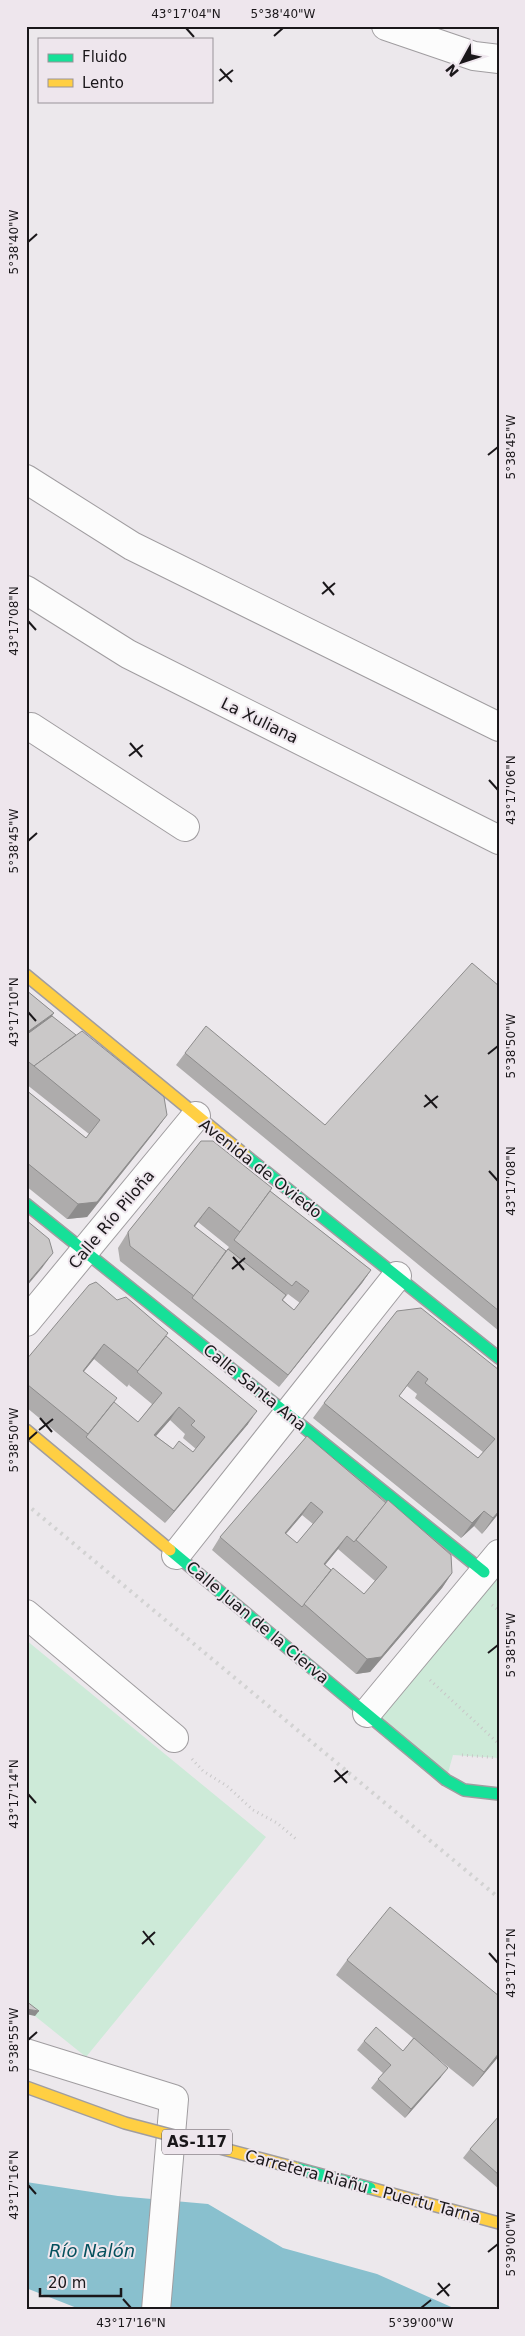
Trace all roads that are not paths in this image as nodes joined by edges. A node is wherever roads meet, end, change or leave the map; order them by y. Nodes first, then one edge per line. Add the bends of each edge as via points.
1 (386, 26) edge
2 (499, 59) edge
3 (26, 479) edge
4 (26, 590) edge
5 (499, 727) edge
6 (28, 728) edge
7 (185, 827) dead end
8 (499, 840) edge
9 (26, 975) edge
10 (196, 1116) junction
11 (26, 1204) edge
12 (85, 1250) junction
13 (397, 1276) junction
14 (26, 1322) edge
15 (499, 1358) edge
16 (288, 1414) junction
17 (26, 1430) edge
18 (176, 1555) junction
19 (491, 1563) edge
20 (26, 1614) edge
21 (367, 1713) junction
22 (174, 1738) road end
23 (499, 1794) edge
24 (26, 2054) edge
25 (26, 2087) edge
26 (499, 2223) edge
27 (156, 2310) edge

1 - 2 street via 474,56
3 - 5 street via 132,546
4 - 8 street, La Xuliana via 128,654
6 - 7 street
9 - 10 street, Avenida de Oviedo
10 - 12 street, Calle Río Piloña
10 - 13 street, Avenida de Oviedo
11 - 12 street, Calle Santa Ana
12 - 14 street, Calle Río Piloña
12 - 16 street, Calle Santa Ana
13 - 15 street, Avenida de Oviedo
13 - 16 street
16 - 18 street
16 - 19 street, Calle Santa Ana
17 - 18 street, Calle Juan de la Cierva
18 - 21 street, Calle Juan de la Cierva
19 - 21 street
20 - 22 street
21 - 23 street, Calle Juan de la Cierva via 446,1780 464,1790
24 - 27 street via 174,2099
25 - 26 street, Carretera Riañu - Puertu Tarna / AS-117, bridge via 125,2123

